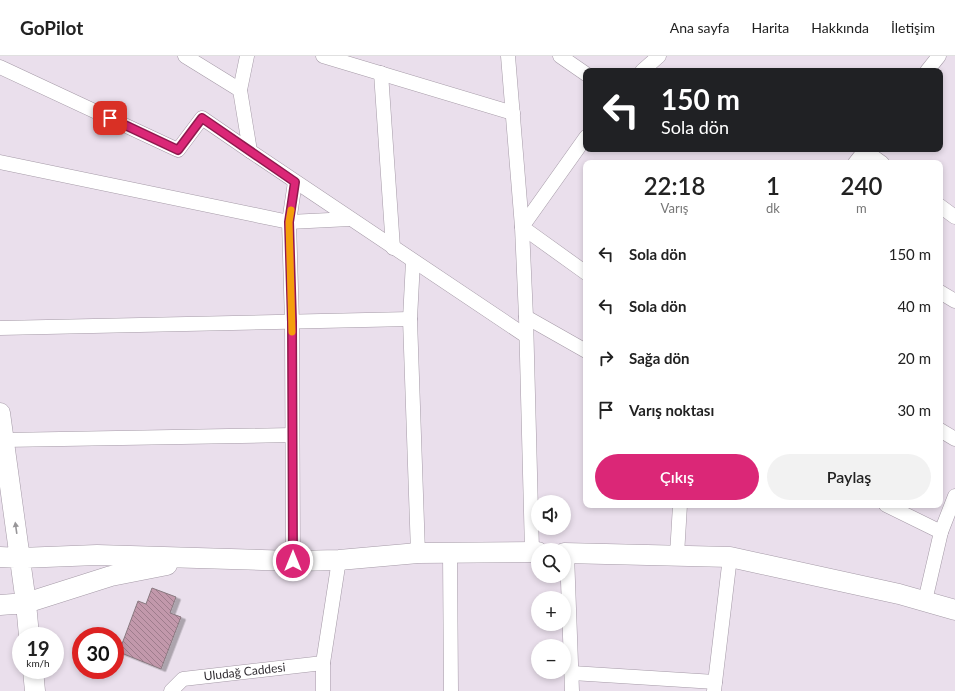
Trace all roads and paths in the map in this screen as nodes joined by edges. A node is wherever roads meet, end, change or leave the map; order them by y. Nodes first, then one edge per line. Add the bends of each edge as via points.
1 (185, 56) edge
2 (247, 56) edge
3 (323, 56) edge
4 (508, 56) edge
5 (560, 56) edge
6 (659, 56) edge
7 (939, 56) edge
8 (0, 67) edge
9 (645, 68) edge
10 (929, 68) edge
11 (583, 72) edge
12 (381, 74) junction
13 (240, 90) junction
14 (513, 112) junction
15 (583, 141) edge
16 (250, 151) junction
17 (864, 152) edge
18 (868, 152) edge
19 (858, 160) edge
20 (878, 160) edge
21 (0, 162) edge
22 (295, 182) junction
23 (943, 208) edge
24 (955, 217) edge
25 (350, 219) junction
26 (289, 222) junction
27 (522, 226) junction
28 (393, 248) junction
29 (413, 261) junction
30 (583, 272) edge
31 (943, 294) edge
32 (955, 301) edge
33 (526, 317) junction
34 (410, 319) junction
35 (292, 322) junction
36 (0, 328) edge
37 (526, 336) junction
38 (583, 349) edge
39 (0, 413) edge
40 (943, 432) edge
41 (292, 435) junction
42 (955, 439) edge
43 (4, 440) junction
44 (955, 496) edge
45 (680, 508) edge
46 (892, 508) edge
47 (942, 532) junction
48 (535, 543) edge
49 (531, 551) edge
50 (450, 552) junction
51 (418, 553) junction
52 (571, 554) edge
53 (678, 555) junction
54 (0, 557) edge
55 (730, 557) junction
56 (20, 558) junction
57 (200, 558) junction
58 (339, 560) junction
59 (293, 561) junction
60 (567, 583) edge
61 (925, 601) junction
62 (26, 603) junction
63 (0, 605) edge
64 (955, 610) edge
65 (28, 627) edge
66 (323, 663) junction
67 (572, 673) junction
68 (34, 679) edge
69 (714, 686) edge
70 (35, 691) edge
71 (171, 691) edge
72 (323, 691) edge
73 (451, 691) edge
74 (572, 691) edge

1 - 13 street
2 - 13 street
3 - 12 street
4 - 14 street
5 - 11 street
6 - 9 street
7 - 10 street
8 - 16 street via 178,150 202,118
12 - 14 street
12 - 28 street
13 - 16 street
14 - 27 street
15 - 27 street
16 - 22 street
17 - 19 street
18 - 20 street
21 - 26 street
22 - 25 street
22 - 26 street
23 - 24 street
25 - 26 street
25 - 28 street
26 - 35 street
27 - 30 street
27 - 33 street
28 - 29 street
29 - 34 street
29 - 37 street
31 - 32 street
33 - 37 street
33 - 38 street
34 - 35 street
34 - 51 street
35 - 36 street
35 - 41 street
37 - 48 street
39 - 43 street
40 - 42 street
41 - 43 street
41 - 59 street
56 -> 43 street
44 - 47 street
45 - 53 street
46 - 47 street
47 - 61 street
49 - 50 street
50 - 51 street
50 - 73 street
51 - 58 street
52 - 53 street
53 - 55 street
54 - 56 street
55 - 61 street
55 - 69 street
56 - 57 street via 97,555
56 - 62 street
57 - 59 street
57 - 62 street via 111,576
58 - 59 street
58 - 66 street
60 - 67 street
61 - 64 street
62 - 63 street
62 - 65 street
66 - 71 street, Uludağ Caddesi via 183,679
66 - 72 street
67 - 69 street
67 - 74 street
68 - 70 street

